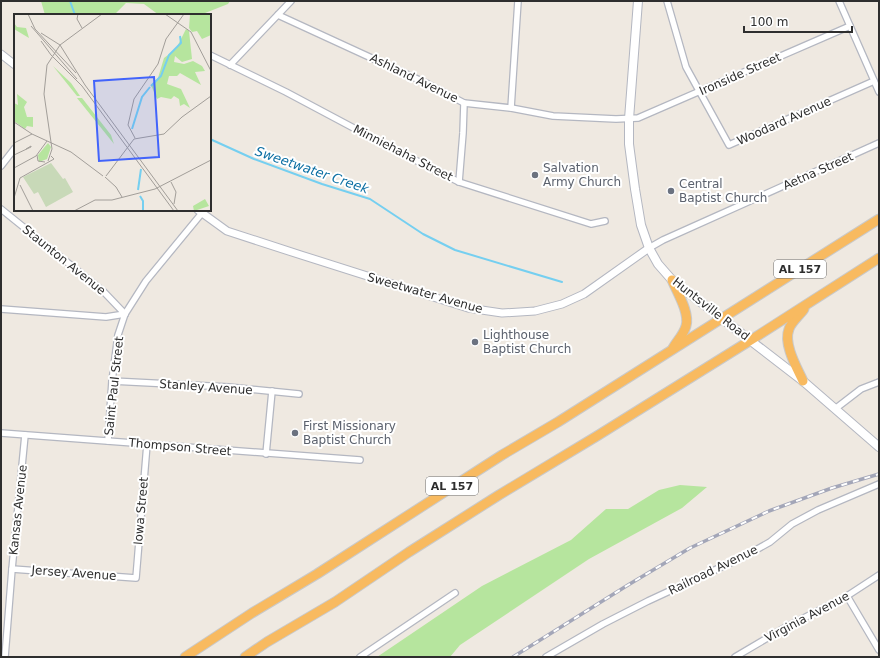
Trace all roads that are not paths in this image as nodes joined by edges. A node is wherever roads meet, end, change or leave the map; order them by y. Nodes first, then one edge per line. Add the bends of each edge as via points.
1 (291, 1) edge
2 (518, 1) edge
3 (638, 1) edge
4 (667, 1) edge
5 (839, 1) edge
6 (278, 15) junction
7 (850, 26) junction
8 (1, 54) edge
9 (211, 56) edge
10 (14, 64) edge
11 (230, 65) junction
12 (874, 81) junction
13 (700, 92) junction
14 (879, 92) edge
15 (464, 103) junction
16 (511, 108) junction
17 (629, 119) junction
18 (879, 144) edge
19 (14, 149) edge
20 (1, 166) edge
21 (459, 182) junction
22 (1, 209) edge
23 (200, 212) edge
24 (879, 219) edge
25 (605, 221) dead end
26 (649, 248) junction
27 (879, 258) edge
28 (672, 280) junction
29 (810, 302) junction
30 (1, 309) edge
31 (125, 314) junction
32 (722, 319) junction
33 (751, 340) junction
34 (669, 352) junction
35 (112, 381) junction
36 (803, 381) junction
37 (879, 382) edge
38 (272, 391) junction
39 (299, 394) dead end
40 (835, 409) junction
41 (1, 433) edge
42 (25, 435) junction
43 (108, 441) junction
44 (147, 444) junction
45 (879, 448) edge
46 (266, 454) junction
47 (360, 460) dead end
48 (879, 484) edge
49 (12, 569) junction
50 (879, 576) edge
51 (136, 578) joint
52 (455, 593) dead end
53 (847, 596) junction
54 (879, 650) edge
55 (6, 657) edge
56 (185, 657) edge
57 (245, 657) edge
58 (360, 657) edge
59 (546, 657) edge
60 (735, 657) edge

1 - 6 street
2 - 16 street
3 - 17 main road, Huntsville Road
4 - 13 street, Woodard Avenue via 686,67
5 - 7 street
6 - 11 street
6 - 15 street, Ashland Avenue
7 - 12 street
7 - 13 street, Ironside Street
8 - 10 street
9 - 11 street, Minniehaha Street
11 - 21 street, Minniehaha Street
12 - 13 street, Woodard Avenue via 729,145
12 - 14 street
13 - 17 street, Ironside Street via 638,118
15 - 16 street, Ashland Avenue
15 - 21 street
16 - 17 street, Ashland Avenue via 553,116
17 - 26 main road, Huntsville Road via 629,144 635,190 641,225
18 - 26 street, Aetna Street
19 - 20 street
21 - 25 street, Minniehaha Street via 591,224
22 - 31 street, Staunton Avenue via 103,291
23 - 26 street, Sweetwater Avenue via 228,231 468,308 502,313 535,311 562,304 584,294
23 - 31 street, Saint Paul Street via 146,282
24 - 32 highway, AL 157
26 - 28 main road, Huntsville Road via 658,264
27 - 29 highway, AL 157
28 - 32 main road, Huntsville Road
28 - 34 highway via 687,314 682,334
29 - 33 highway, AL 157
29 - 36 highway via 789,329 788,341
30 - 31 street via 106,317
31 - 35 street, Saint Paul Street via 118,335
32 - 33 main road, Huntsville Road
32 - 34 highway, AL 157
33 - 36 main road, Huntsville Road
33 - 57 highway, AL 157 via 498,496
34 - 56 highway, AL 157 via 502,454
35 - 38 street, Stanley Avenue
35 - 43 street, Saint Paul Street
36 - 40 main road, Huntsville Road
37 - 40 street via 861,389
38 - 39 street, Stanley Avenue
38 - 46 street
40 - 45 main road, Huntsville Road
41 - 42 street, Thompson Street
42 - 43 street, Thompson Street
42 - 49 street, Kansas Avenue
43 - 44 street, Thompson Street
44 - 46 street, Thompson Street
44 - 51 street, Iowa Street
46 - 47 street, Thompson Street
48 - 59 street, Railroad Avenue via 818,510 792,524 770,542 745,556 648,601
49 - 51 street, Jersey Avenue
49 - 55 street, Kansas Avenue
50 - 53 street, Virginia Avenue
52 - 58 street
53 - 54 street
53 - 60 street, Virginia Avenue

